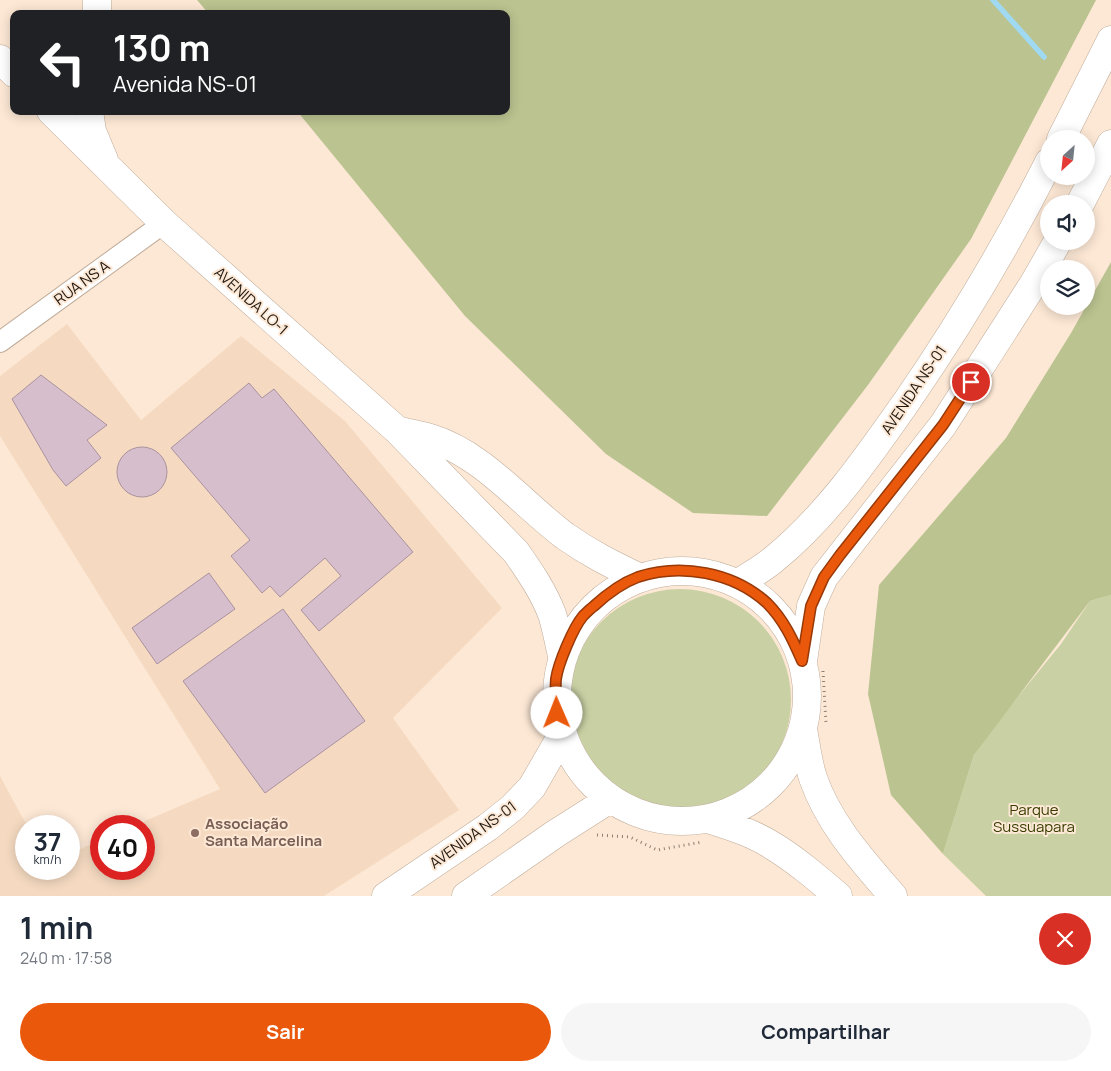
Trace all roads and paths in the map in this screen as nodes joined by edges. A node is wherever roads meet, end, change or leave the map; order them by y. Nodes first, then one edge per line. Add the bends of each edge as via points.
1 (1111, 40) edge
2 (0, 59) edge
3 (10, 69) edge
4 (55, 115) edge
5 (90, 115) edge
6 (1066, 130) edge
7 (1111, 144) edge
8 (107, 168) junction
9 (1040, 179) edge
10 (1085, 195) edge
11 (164, 223) junction
12 (1053, 250) edge
13 (0, 342) edge
14 (397, 430) junction
15 (638, 577) junction
16 (738, 584) junction
17 (562, 656) junction
18 (813, 666) junction
19 (815, 729) junction
20 (562, 735) junction
21 (610, 799) junction
22 (709, 829) junction
23 (592, 835) dead end
24 (386, 896) edge
25 (466, 896) edge
26 (838, 896) edge
27 (893, 896) edge

1 - 6 street
2 - 3 street
4 - 8 street, AVENIDA LO-1
5 - 8 street, AVENIDA LO-1 via 92,131
7 - 10 street
8 - 11 street, AVENIDA LO-1
9 - 16 street, AVENIDA NS-01 via 943,349 878,442 814,522 772,560
11 - 13 street, RUA NS A
11 - 14 street, AVENIDA LO-1
12 - 18 street via 943,425 824,577 811,606
14 - 15 street, AVENIDA LO-1 via 431,438 457,450 493,474 556,529 593,556
14 - 17 street, AVENIDA LO-1 via 516,552 533,575 552,615
15 - 16 street via 672,570 706,572
15 - 17 street via 608,593 583,617
16 - 18 street via 766,603
17 - 20 street via 556,679 557,713
18 - 19 path
18 - 19 street via 808,695
19 - 22 street via 768,787
19 - 27 street via 813,777 826,807 850,846
20 - 21 street via 584,776
20 - 24 street, AVENIDA NS-01 via 532,788 513,807
21 - 22 street via 640,814
21 - 25 street
22 - 23 path via 657,850 630,837
22 - 26 street via 747,832 805,868

